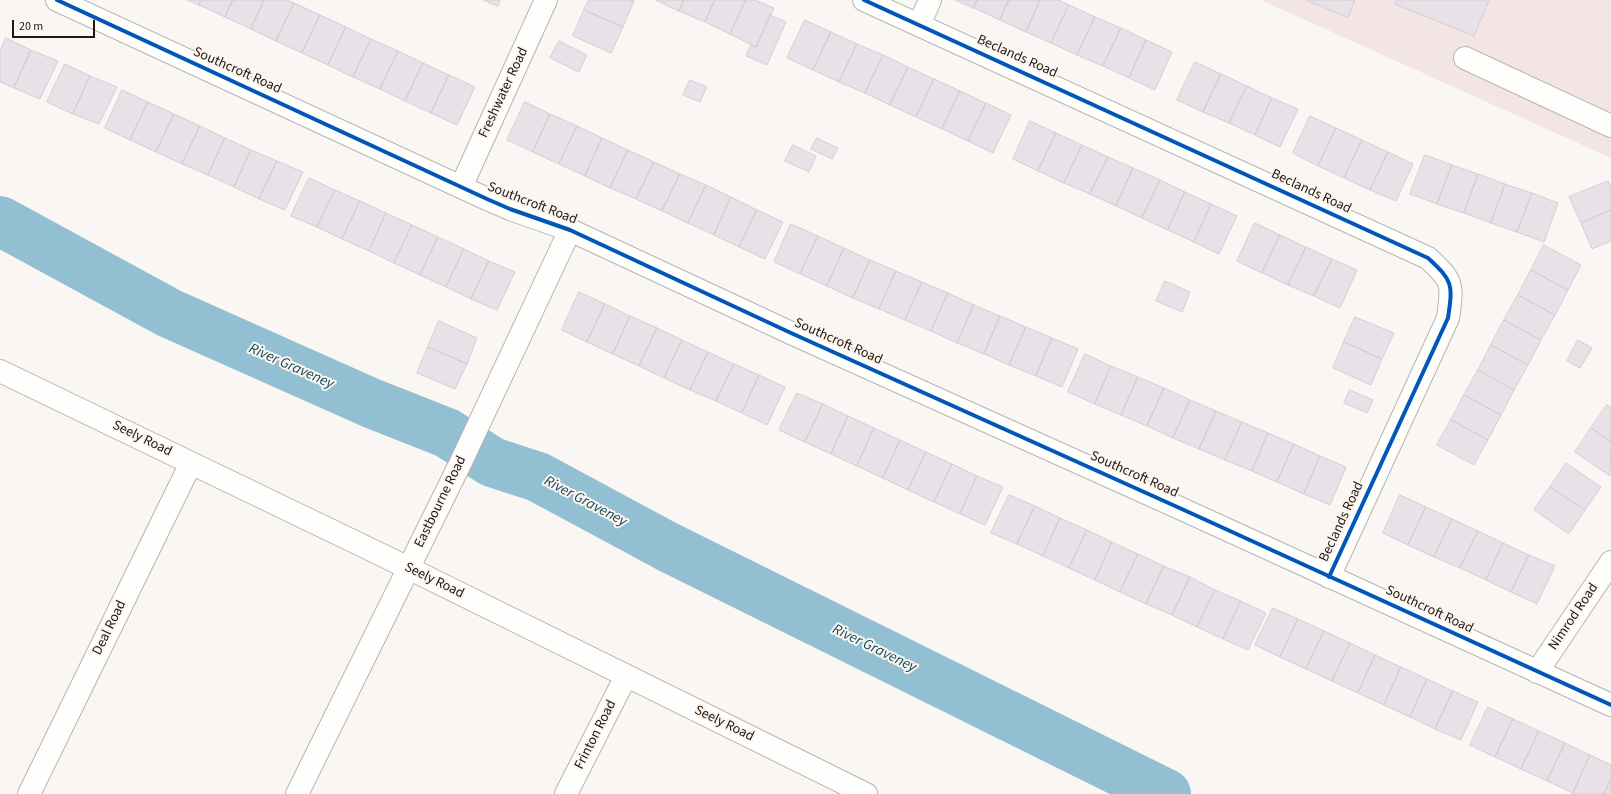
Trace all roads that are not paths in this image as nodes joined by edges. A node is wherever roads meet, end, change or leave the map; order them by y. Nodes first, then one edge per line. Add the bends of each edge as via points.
1 (57, 0) edge
2 (546, 0) edge
3 (864, 0) edge
4 (930, 0) edge
5 (919, 25) junction
6 (1466, 58) dead end
7 (1611, 126) edge
8 (461, 187) junction
9 (570, 230) junction
10 (0, 371) edge
11 (191, 463) junction
12 (1611, 562) edge
13 (408, 568) junction
14 (1329, 577) junction
15 (1537, 672) junction
16 (626, 676) junction
17 (1611, 705) edge
18 (837, 788) edge
19 (29, 794) edge
20 (297, 794) edge
21 (566, 794) edge
22 (866, 794) edge

1 - 8 street, Southcroft Road
2 - 8 street, Freshwater Road
3 - 5 street, Beclands Road
4 - 5 street
5 - 14 street, Beclands Road via 1428,258 1444,273 1451,295 1448,318
6 - 7 street
8 - 9 street, Southcroft Road via 510,209
9 - 13 street, Eastbourne Road
9 - 14 street, Southcroft Road
10 - 11 street, Seely Road
11 - 13 street, Seely Road
11 - 19 street, Deal Road
12 - 15 street, Nimrod Road
13 - 16 street, Seely Road
13 - 20 street, Eastbourne Road
14 - 15 street, Southcroft Road
15 - 17 street, Southcroft Road
16 - 18 street, Seely Road
16 - 21 street, Frinton Road
18 - 22 street, Seely Road

